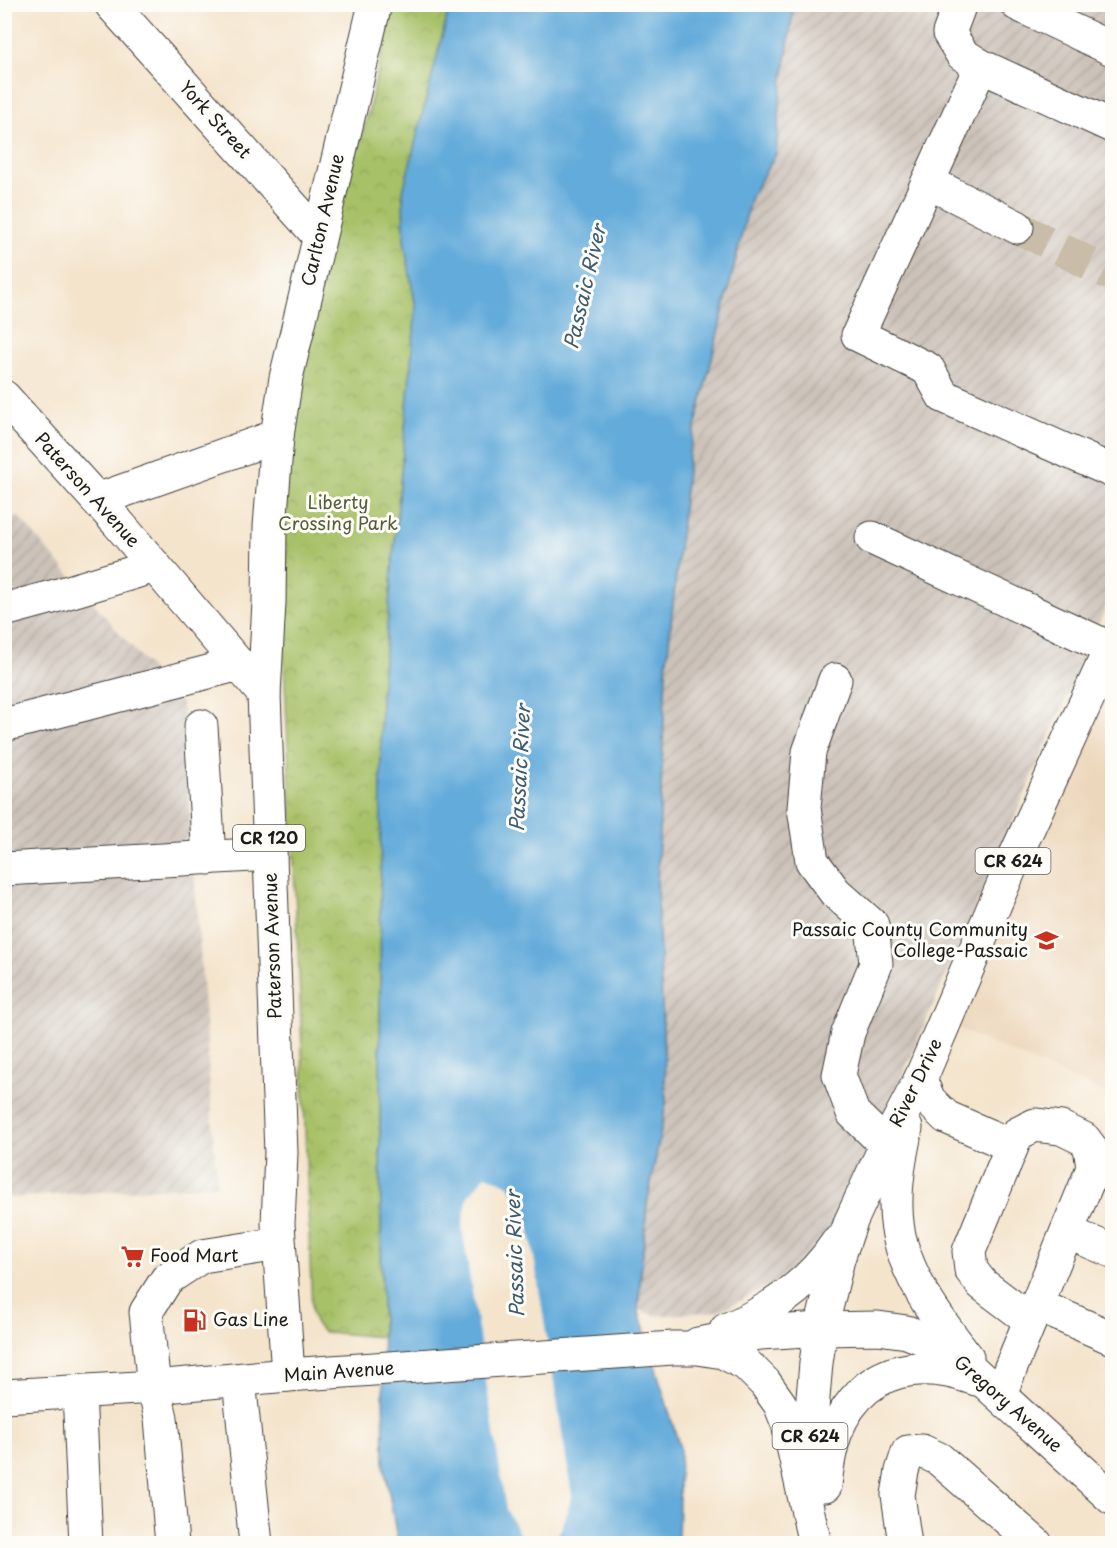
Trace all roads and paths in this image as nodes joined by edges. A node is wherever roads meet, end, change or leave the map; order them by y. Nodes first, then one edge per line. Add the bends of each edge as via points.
1 (111, 4) edge
2 (375, 4) edge
3 (960, 4) edge
4 (1017, 4) edge
5 (1113, 49) edge
6 (981, 66) junction
7 (1113, 126) edge
8 (928, 182) junction
9 (1017, 227) tunnel mouth
10 (319, 236) junction
11 (4, 397) edge
12 (277, 436) junction
13 (1113, 471) edge
14 (97, 500) junction
15 (872, 538) dead end
16 (155, 566) junction
17 (4, 610) edge
18 (1112, 647) edge
19 (239, 664) junction
20 (835, 680) dead end
21 (264, 694) junction
22 (4, 725) edge
23 (201, 726) dead end
24 (270, 854) junction
25 (209, 858) junction
26 (4, 869) edge
27 (920, 1080) junction
28 (1012, 1146) junction
29 (893, 1150) junction
30 (851, 1221) junction
31 (1067, 1232) junction
32 (279, 1244) junction
33 (1113, 1251) edge
34 (1034, 1312) junction
35 (820, 1329) junction
36 (1113, 1338) edge
37 (673, 1348) junction
38 (288, 1376) junction
39 (239, 1380) junction
40 (154, 1387) junction
41 (994, 1389) junction
42 (79, 1392) junction
43 (4, 1396) edge
44 (1113, 1498) edge
45 (86, 1544) edge
46 (172, 1544) edge
47 (256, 1544) edge
48 (818, 1544) edge
49 (905, 1544) edge
50 (1036, 1544) edge

1 - 10 main road, York Street
2 - 10 main road, Carlton Avenue
3 - 6 main road via 949,33 962,54
4 - 5 main road
6 - 7 main road
6 - 8 main road
8 - 9 main road
8 - 13 main road via 858,335 928,369 943,396
10 - 12 main road, Carlton Avenue via 286,378
11 - 14 main road, Paterson Avenue
12 - 14 main road
12 - 21 main road, Carlton Avenue
14 - 16 main road, Paterson Avenue
15 - 18 main road
16 - 17 main road
16 - 19 main road, Paterson Avenue
18 - 27 main road, River Drive / CR 624 via 1015,857
19 - 21 main road, Paterson Avenue
19 - 22 main road
20 - 29 main road via 809,752 804,808 812,861 835,892 872,926 876,963 848,1033 839,1076 853,1113
21 - 24 main road, Paterson Avenue / CR 120
23 - 25 main road
24 - 25 main road
24 - 32 main road, Paterson Avenue / CR 120 via 281,1153
25 - 26 main road
27 - 28 main road via 929,1100 946,1117
27 - 29 main road, River Drive
28 - 31 main road via 1017,1134 1035,1125 1061,1128 1084,1139 1090,1147 1093,1168
28 - 34 main road via 969,1251 971,1270 982,1284
29 - 30 main road, River Drive / CR 624
29 - 41 main road via 897,1218 910,1270 946,1330
30 - 35 main road, River Drive / CR 624
30 - 37 main road via 830,1254 804,1282 774,1305 710,1337
31 - 33 main road
31 - 34 main road
32 - 38 main road, Paterson Avenue / CR 120
32 - 40 main road via 202,1256 166,1279 146,1312
34 - 36 main road
34 - 41 main road
35 - 37 main road, Gregory Avenue via 760,1333
35 - 41 main road, Gregory Avenue via 907,1332 937,1344
35 - 48 main road, River Drive / CR 624 via 810,1432
37 - 38 main road, Main Avenue
37 - 48 main road via 723,1352 746,1364 765,1383 788,1424
38 - 39 main road, Main Avenue
39 - 40 main road, Main Avenue
39 - 47 main road
40 - 42 main road, Main Avenue
40 - 46 main road via 161,1418
41 - 44 main road, Gregory Avenue
41 - 48 main road via 962,1374 904,1370 879,1379 859,1396 842,1419 832,1448
42 - 43 main road, Main Avenue
42 - 45 main road
49 - 50 main road via 898,1495 902,1471 908,1452 922,1450 939,1459

